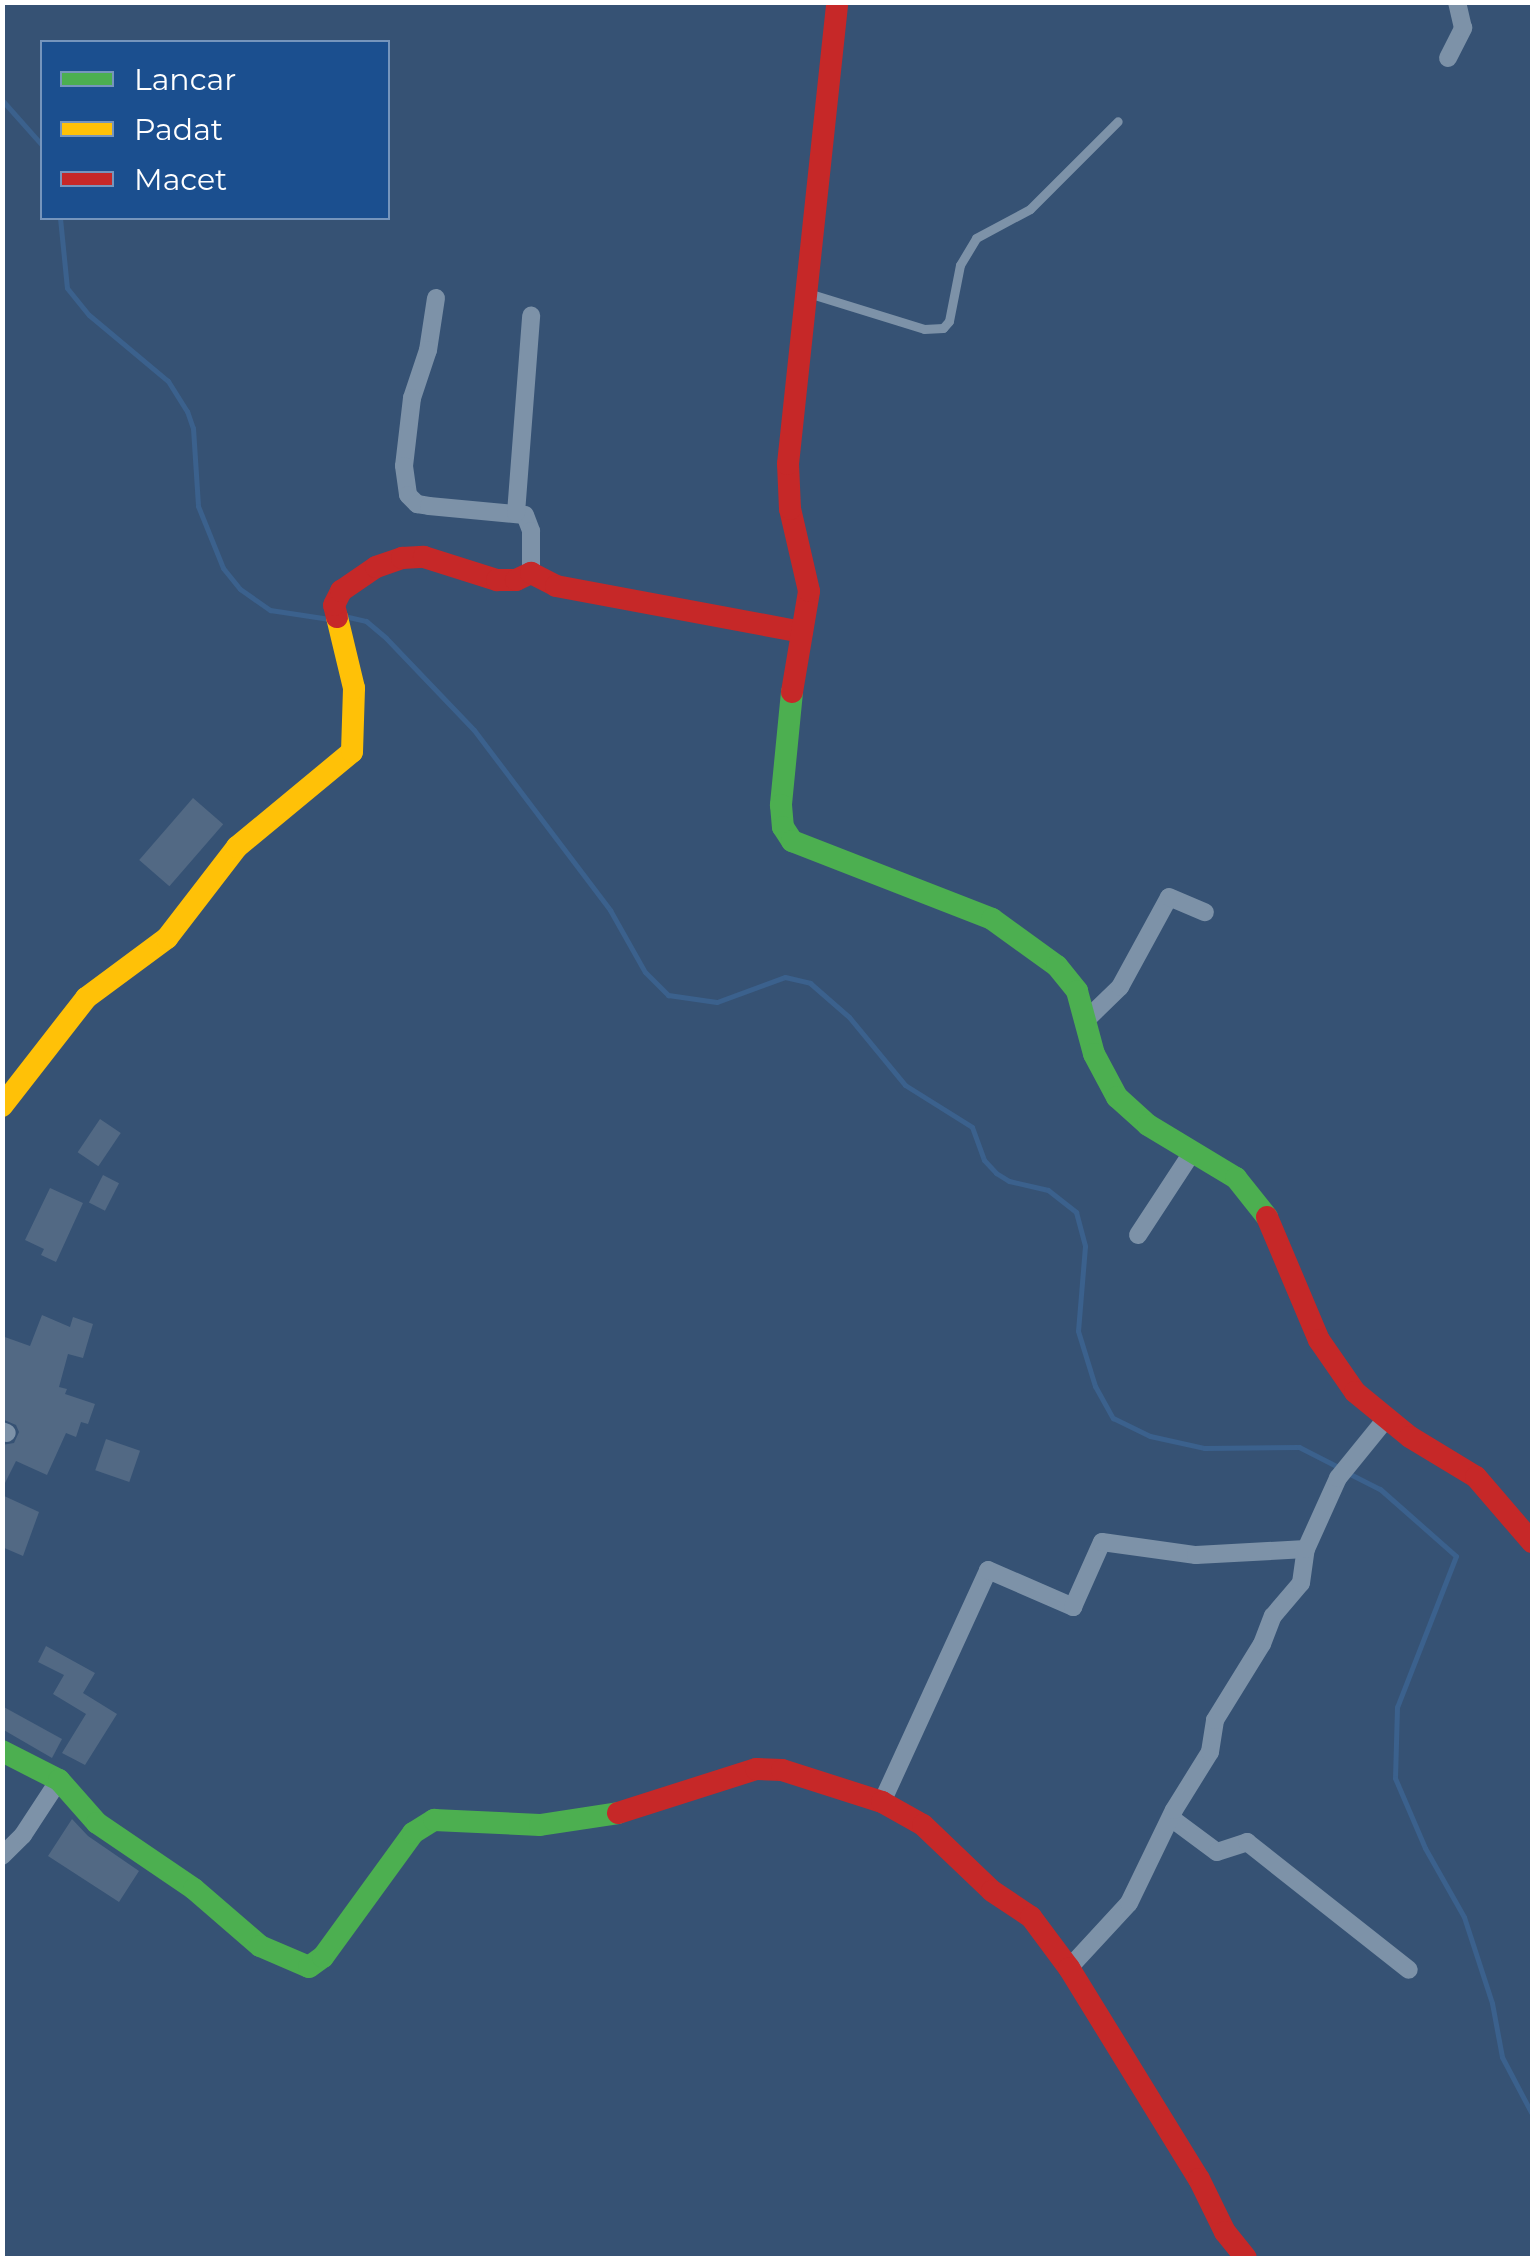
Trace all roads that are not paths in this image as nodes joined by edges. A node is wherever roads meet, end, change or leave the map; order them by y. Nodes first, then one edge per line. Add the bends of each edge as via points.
1 (838, 2) edge
2 (1456, 2) edge
3 (1448, 58) dead end
4 (1118, 121) dead end
5 (805, 292) junction
6 (436, 298) dead end
7 (531, 316) dead end
8 (516, 512) junction
9 (530, 573) junction
10 (802, 632) junction
11 (1205, 912) dead end
12 (1085, 1021) junction
13 (2, 1106) edge
14 (1193, 1151) junction
15 (1138, 1235) dead end
16 (1386, 1419) junction
17 (1532, 1542) edge
18 (1306, 1549) junction
19 (2, 1752) edge
20 (59, 1780) junction
21 (882, 1802) junction
22 (1170, 1818) junction
23 (2, 1856) edge
24 (1069, 1968) junction
25 (1409, 1970) dead end
26 (1246, 2258) edge

1 - 5 street
2 - 3 street via 1463,28
4 - 5 lane via 1030,209 976,238 960,265 943,328 924,329
5 - 10 street via 788,483 810,591
6 - 8 street via 412,398 404,466 408,495 416,504
7 - 8 street
8 - 9 street via 530,521
9 - 10 street via 556,586
9 - 13 street via 497,580 445,560 402,558 340,591 334,613 354,688 352,752 237,847 167,938 86,998
10 - 12 street via 781,804 787,836 1007,928 1070,980
11 - 12 street via 1170,897 1120,988
12 - 14 street via 1117,1097
14 - 15 street
14 - 16 street via 1250,1190 1274,1228 1329,1358
16 - 17 street via 1476,1477
16 - 18 street via 1338,1478
18 - 21 street via 1196,1555 1102,1542 1073,1608 988,1570
18 - 22 street via 1301,1583 1273,1616 1215,1720 1210,1752
19 - 20 street
20 - 21 street via 97,1823 260,1946 309,1967 413,1833 434,1820 540,1825 631,1812 756,1768
20 - 23 street
21 - 24 street via 924,1825 992,1891 1032,1917
22 - 24 street via 1129,1903
22 - 25 street via 1217,1852 1247,1842
24 - 26 street via 1199,2179 1224,2232

